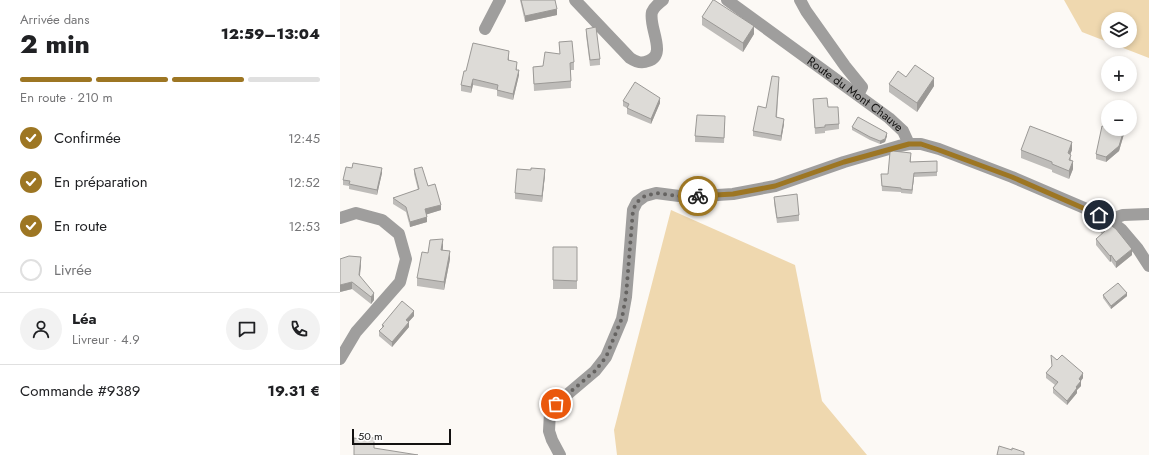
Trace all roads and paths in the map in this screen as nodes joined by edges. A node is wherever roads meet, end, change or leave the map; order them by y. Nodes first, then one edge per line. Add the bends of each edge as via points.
1 (500, 0) edge
2 (575, 0) edge
3 (663, 0) edge
4 (727, 0) edge
5 (800, 0) edge
6 (484, 29) dead end
7 (858, 95) junction
8 (909, 144) junction
9 (1149, 214) edge
10 (340, 218) edge
11 (1109, 220) junction
12 (1149, 266) edge
13 (340, 360) edge
14 (560, 455) edge

1 - 6 street
2 - 3 street via 630,58 643,63 651,60 658,51 652,12
4 - 7 street, Route du Mont Chauve
5 - 7 street via 862,87
7 - 8 street, Route du Mont Chauve via 903,131
8 - 11 street, Route du Mont Chauve via 931,146 947,152 1012,177
8 - 14 street via 844,162 775,186 733,194 686,197 656,193 637,202 633,210 622,318 606,357 595,371 550,412 549,431
9 - 11 street via 1123,215
10 - 13 street via 356,213 382,220 399,234 406,259 400,282 356,332
11 - 12 street, Route du Mont Chauve via 1121,228

